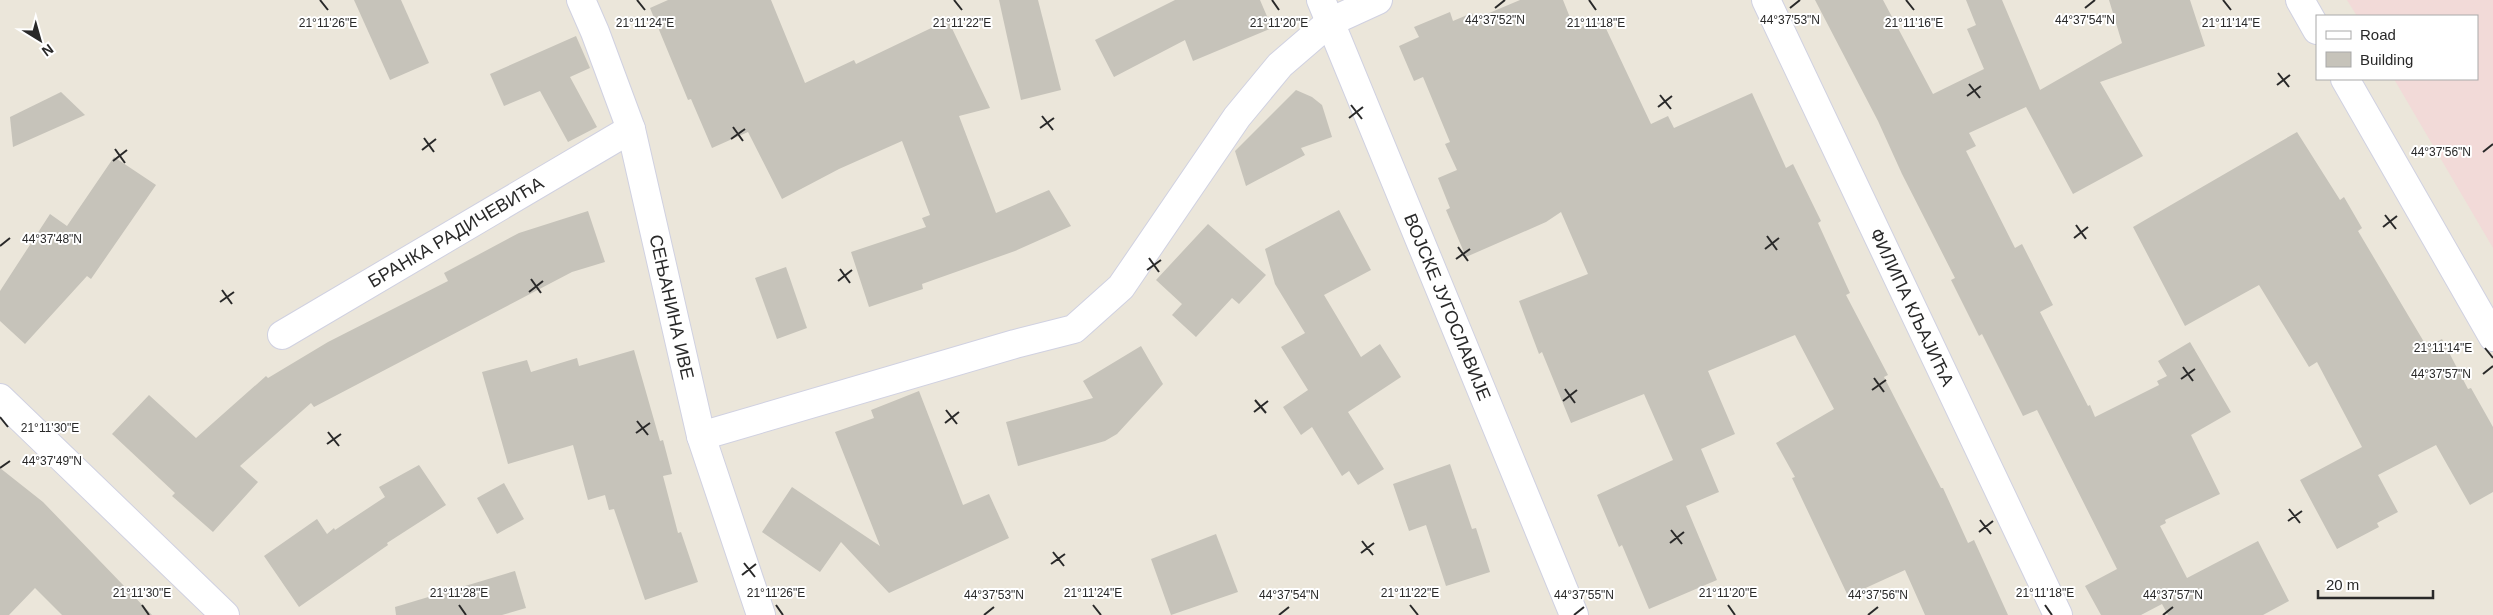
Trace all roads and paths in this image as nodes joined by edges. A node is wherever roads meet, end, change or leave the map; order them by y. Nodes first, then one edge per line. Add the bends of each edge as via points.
1 (581, 0) edge
2 (1378, 0) edge
3 (1766, 0) edge
4 (2300, 0) edge
5 (1326, 11) edge
6 (2316, 28) edge
7 (2346, 80) edge
8 (631, 129) junction
9 (282, 335) dead end
10 (2493, 338) edge
11 (0, 398) edge
12 (701, 436) junction
13 (225, 615) edge
14 (761, 615) edge
15 (1574, 615) edge
16 (2058, 615) edge

1 - 8 street, СЕЊАНИНА ИВЕ
2 - 5 street
3 - 16 street, ФИЛИПА КЉАЈИЋА
4 - 6 street
5 - 12 street via 1249,102 1121,287 1074,329
5 - 15 street, ВОЈСКЕ ЈУГОСЛАВИЈЕ
7 - 10 street
8 - 9 street, БРАНКА РАДИЧЕВИЋА
8 - 12 street, СЕЊАНИНА ИВЕ
11 - 13 street
12 - 14 street, СЕЊАНИНА ИВЕ

